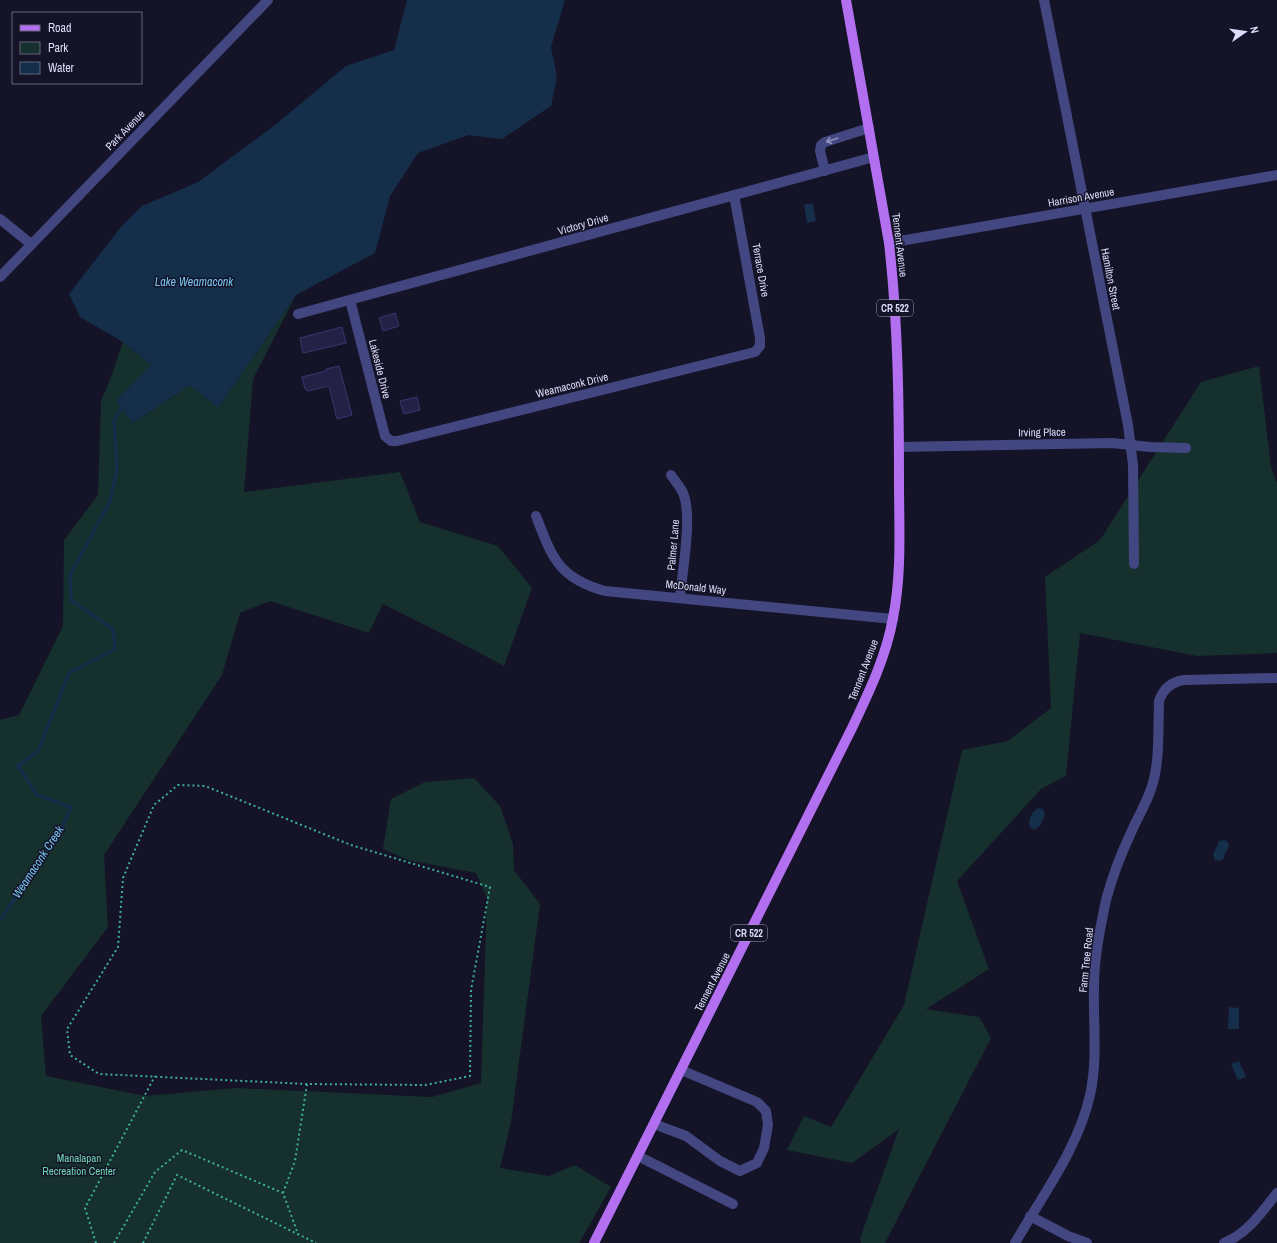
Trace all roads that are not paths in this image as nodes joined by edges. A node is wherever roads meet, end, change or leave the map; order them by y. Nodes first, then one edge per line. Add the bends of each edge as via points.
1 (268, 0) edge
2 (846, 0) edge
3 (1044, 0) edge
4 (869, 128) junction
5 (874, 157) junction
6 (825, 171) junction
7 (1277, 174) edge
8 (734, 195) junction
9 (1085, 208) junction
10 (0, 219) edge
11 (889, 243) junction
12 (31, 244) junction
13 (0, 277) edge
14 (350, 300) junction
15 (298, 314) dead end
16 (758, 349) joint
17 (391, 442) joint
18 (1131, 445) junction
19 (899, 447) junction
20 (1186, 448) dead end
21 (670, 474) dead end
22 (536, 516) dead end
23 (1134, 564) dead end
24 (680, 598) junction
25 (893, 619) junction
26 (1277, 678) edge
27 (681, 1070) junction
28 (654, 1124) junction
29 (638, 1156) junction
30 (1277, 1193) edge
31 (733, 1204) dead end
32 (1030, 1216) junction
33 (594, 1243) edge
34 (1015, 1243) edge
35 (1087, 1243) edge
36 (1224, 1243) edge

1 - 12 street, Park Avenue
2 - 4 main road, Tennent Avenue / CR 522
3 - 9 street, Hamilton Street
4 - 5 main road, Tennent Avenue / CR 522
4 -> 6 street via 820,145
5 - 6 street, Victory Drive
5 - 11 main road, Tennent Avenue / CR 522
6 - 8 street, Victory Drive
7 - 9 street, Harrison Avenue
8 - 14 street, Victory Drive
8 - 16 street, Terrace Drive via 760,338
9 - 11 street, Harrison Avenue
9 - 18 street, Hamilton Street
10 - 12 street
11 - 19 main road, Tennent Avenue / CR 522 via 896,317
12 - 13 street, Park Avenue
14 - 15 street, Victory Drive
14 - 17 street, Lakeside Drive via 385,436
16 - 17 street, Weamaconk Drive via 755,352
18 - 19 street, Irving Place via 1112,443
18 - 20 street, Irving Place
18 - 23 street, Hamilton Street
19 - 25 main road, Tennent Avenue / CR 522 via 898,589
21 - 24 street, Palmer Lane via 683,493 687,508 688,524
22 - 24 street, McDonald Way via 555,560 579,581 590,587 605,590
24 - 25 street, McDonald Way
25 - 27 main road, Tennent Avenue / CR 522 via 885,652 873,684
26 - 32 street, Farm Tree Road via 1179,681 1164,690 1159,701 1153,784 1116,869 1107,898 1095,961 1095,1062 1090,1096 1074,1141
27 - 28 main road, Tennent Avenue / CR 522
27 - 28 street via 756,1102 766,1111 768,1125 764,1148 757,1163 740,1171 720,1161 686,1136
28 - 29 main road, Tennent Avenue / CR 522
29 - 31 street
29 - 33 main road, Tennent Avenue / CR 522
30 - 36 street via 1252,1224
32 - 34 street, Farm Tree Road
32 - 35 street

